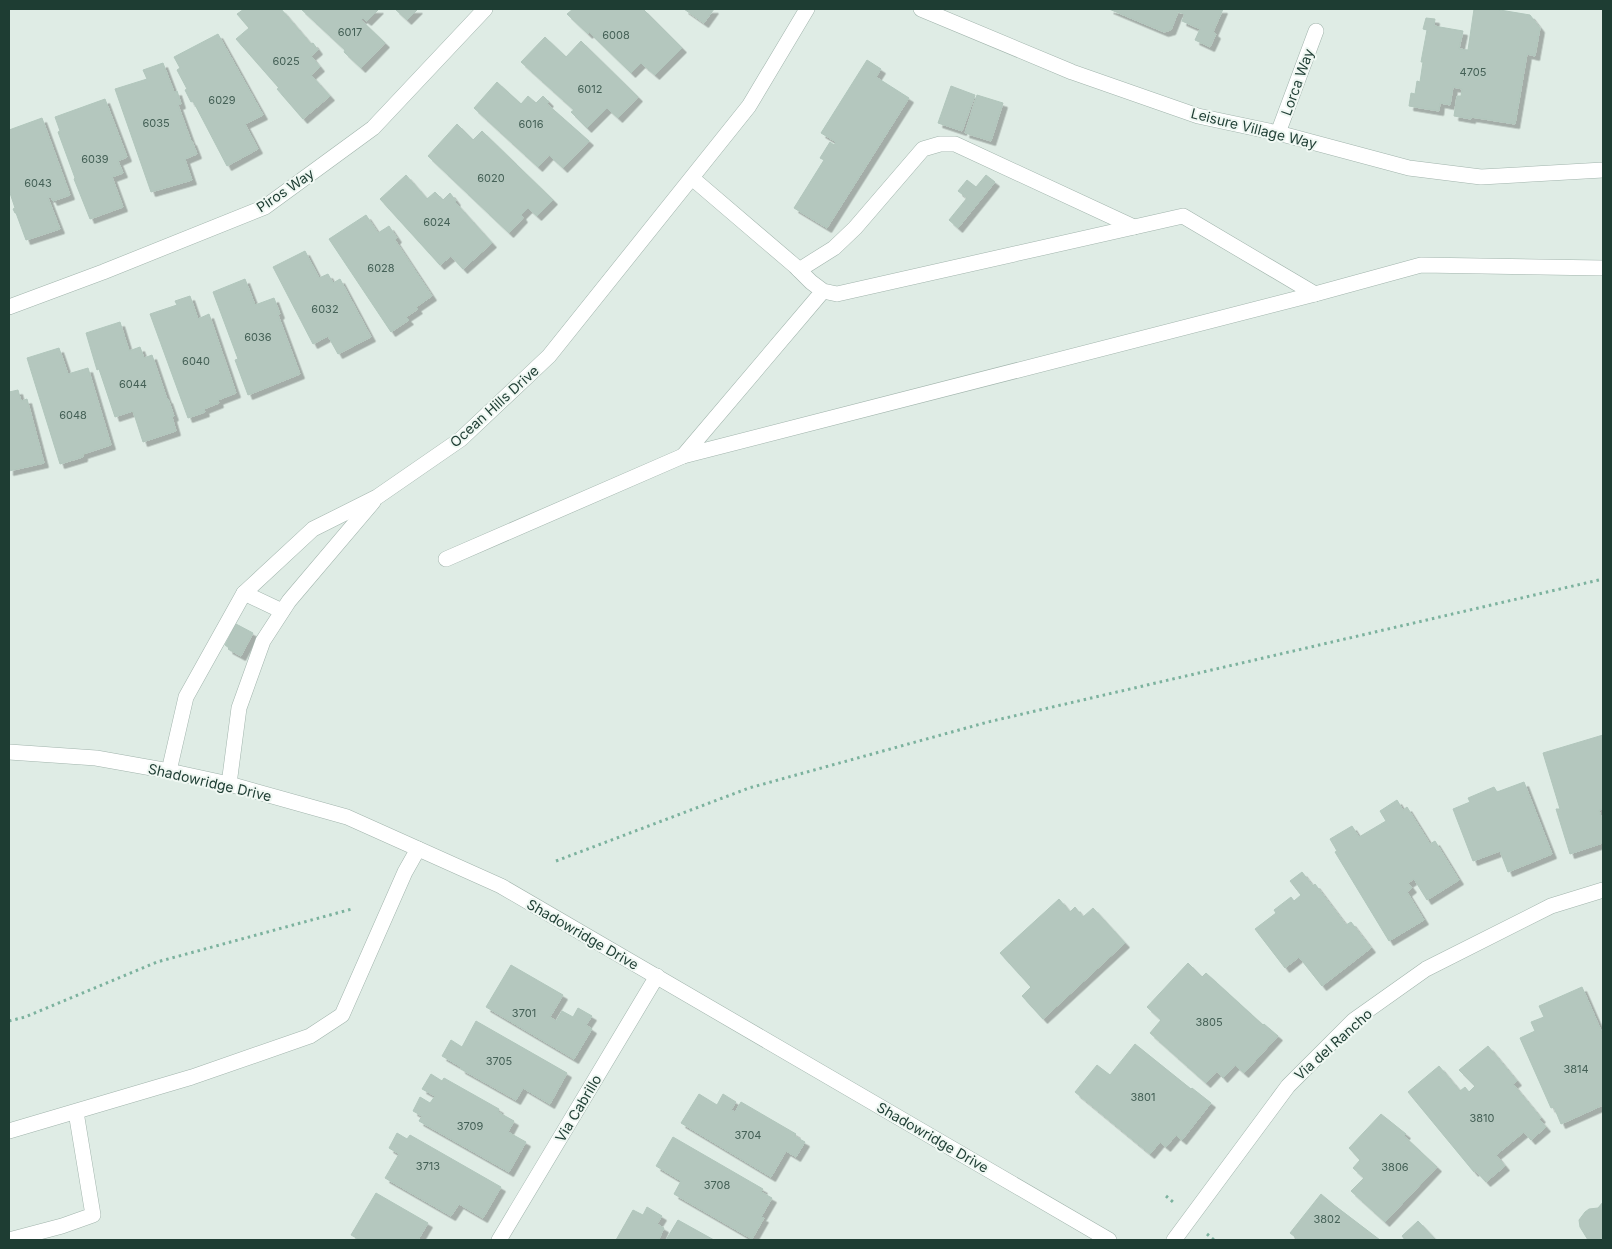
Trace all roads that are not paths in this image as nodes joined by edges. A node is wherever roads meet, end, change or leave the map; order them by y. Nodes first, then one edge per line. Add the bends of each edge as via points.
1 (485, 9) edge
2 (807, 9) edge
3 (921, 9) edge
4 (1316, 32) dead end
5 (1278, 133) junction
6 (1603, 170) edge
7 (692, 178) junction
8 (1134, 227) junction
9 (1603, 268) edge
10 (799, 270) junction
11 (823, 291) junction
12 (1315, 294) junction
13 (9, 307) edge
14 (683, 456) junction
15 (378, 497) junction
16 (446, 559) dead end
17 (244, 593) junction
18 (282, 611) junction
19 (9, 752) edge
20 (169, 771) junction
21 (229, 784) junction
22 (418, 849) junction
23 (1603, 890) edge
24 (657, 976) junction
25 (76, 1112) junction
26 (9, 1131) edge
27 (9, 1240) edge
28 (500, 1240) edge
29 (1109, 1240) edge
30 (1174, 1240) edge

1 - 13 street, Piros Way via 373,128 265,207
2 - 7 street, Ocean Hills Drive via 750,106
3 - 5 street, Leisure Village Way via 1072,72 1198,116
4 - 5 street, Lorca Way
5 - 6 street, Leisure Village Way via 1410,168 1481,177
7 - 10 street
7 - 15 street, Ocean Hills Drive via 550,356 461,439
8 - 10 street via 955,144 940,144 923,149 855,228 834,248
8 - 11 street via 837,294
8 - 12 street via 1182,216
9 - 12 street via 1421,265
10 - 11 street
11 - 14 street
12 - 14 street
14 - 16 street
15 - 17 street, Ocean Hills Drive via 313,529
15 - 18 street
17 - 18 street
17 - 20 street, Ocean Hills Drive via 186,697
18 - 21 street via 263,641 239,708
19 - 20 street, Shadowridge Drive via 96,758
20 - 21 street, Shadowridge Drive
21 - 22 street, Shadowridge Drive via 346,817
22 - 24 street, Shadowridge Drive via 501,886
22 - 25 street via 342,1015 310,1036 192,1077
23 - 30 street, Via del Rancho via 1551,906 1426,969 1354,1020 1288,1086
24 - 28 street, Via Cabrillo
24 - 29 street, Shadowridge Drive
25 - 26 street
25 - 27 street via 93,1215

